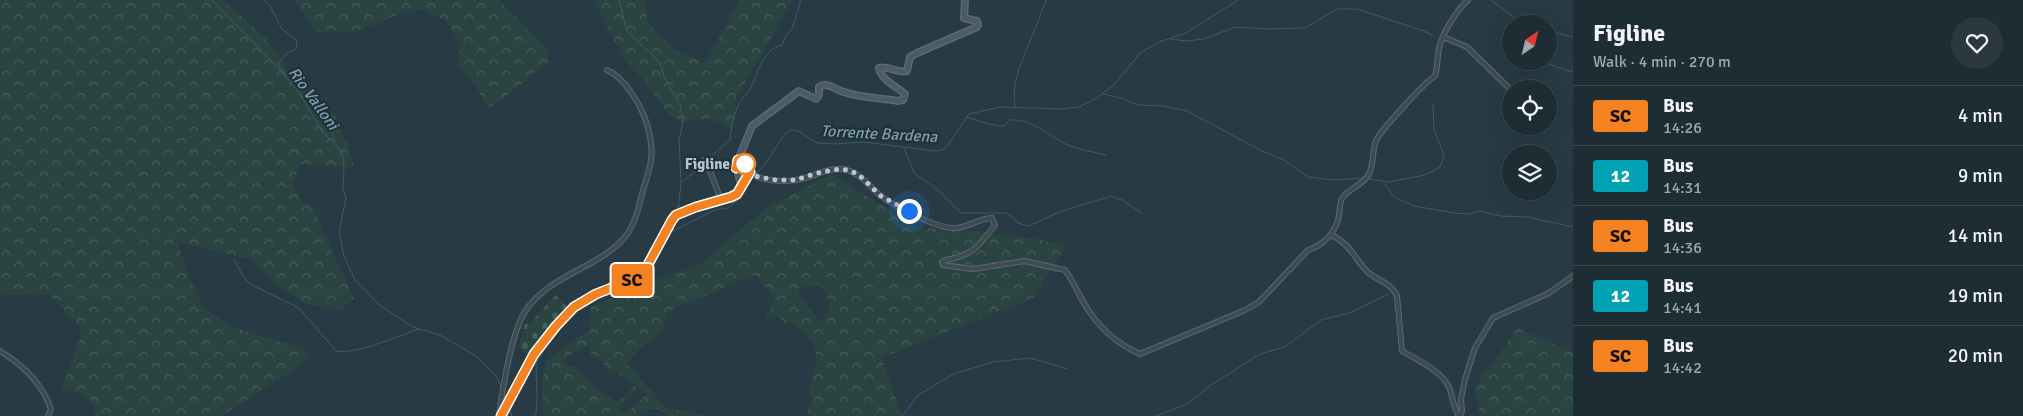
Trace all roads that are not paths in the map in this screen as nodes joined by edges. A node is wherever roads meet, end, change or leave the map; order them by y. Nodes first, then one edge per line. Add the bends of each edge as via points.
1 (965, 0) edge
2 (1468, 0) edge
3 (1443, 37) junction
4 (607, 70) dead end
5 (1502, 81) edge
6 (738, 160) junction
7 (705, 163) dead end
8 (752, 173) junction
9 (741, 185) junction
10 (722, 200) junction
11 (1332, 235) junction
12 (1573, 276) edge
13 (0, 351) edge
14 (48, 416) edge
15 (500, 416) edge
16 (1460, 416) edge

1 - 6 street via 964,18 977,21 976,27 916,53 910,57 907,71 879,68 879,72 905,94 903,100 845,93 825,84 819,87 816,100 799,91 752,126
2 - 3 street
3 - 5 street via 1467,47
3 - 11 street via 1434,76 1377,138 1370,172 1343,197
4 - 15 street via 616,74 643,114 653,144 652,165 638,212 628,233 606,253 543,291 526,310 518,326
6 - 8 street
6 - 9 street via 736,166
7 - 10 street
8 - 9 street
8 - 11 street via 758,177 795,180 817,173 847,170 858,174 881,196 942,227 958,228 992,218 995,225 976,249 945,260 943,265 973,269 1024,261 1066,270 1104,331 1140,354 1259,302 1308,250
9 - 10 street via 737,194
10 - 15 street via 676,215 644,272 574,307 534,354
11 - 16 street via 1347,245 1368,272 1394,289 1402,351 1446,381 1454,408
12 - 16 street via 1549,293 1493,318 1475,348 1465,379
13 - 14 street via 40,385 51,409

